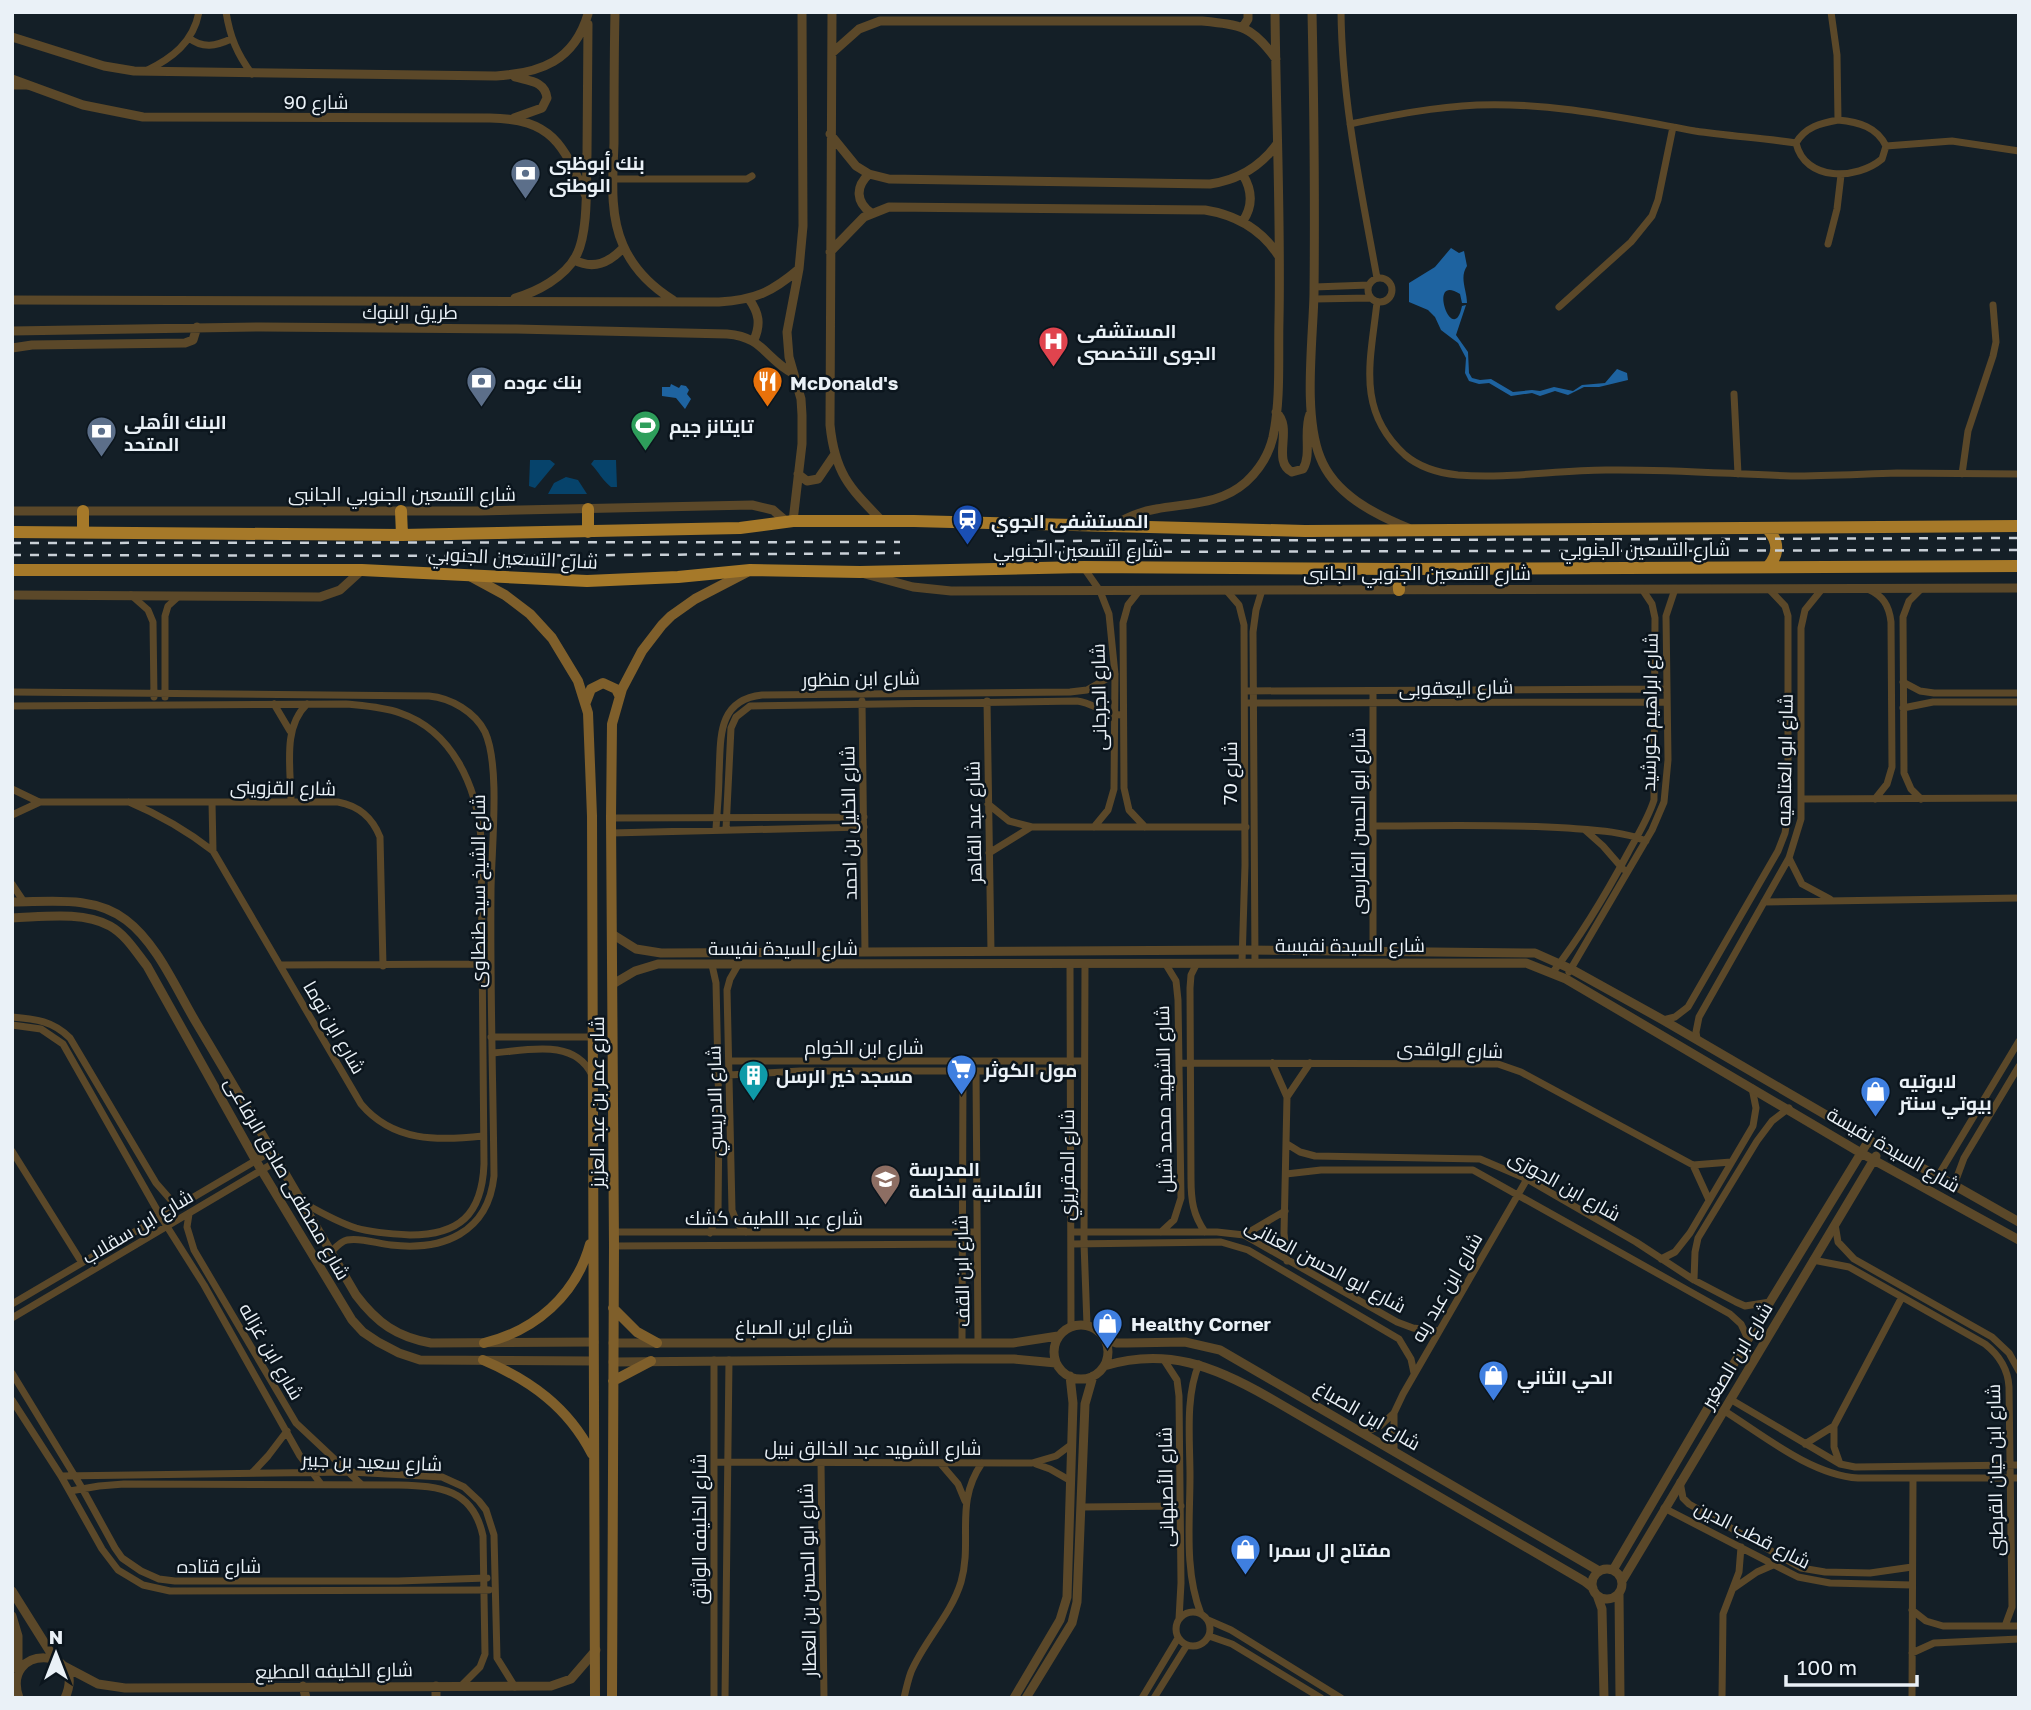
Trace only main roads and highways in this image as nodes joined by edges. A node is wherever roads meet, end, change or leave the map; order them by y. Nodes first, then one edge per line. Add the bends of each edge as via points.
1 (588, 509) road end
2 (83, 511) road end
3 (401, 511) road end
4 (2019, 526) edge
5 (1768, 529) junction
6 (12, 532) edge
7 (83, 532) junction
8 (588, 532) junction
9 (402, 535) junction
10 (1768, 566) junction
11 (2019, 566) edge
12 (1398, 569) junction
13 (12, 570) edge
14 (750, 570) junction
15 (464, 574) junction
16 (1399, 590) road end
17 (619, 695) junction
18 (586, 703) junction
19 (594, 1227) junction
20 (613, 1308) junction
21 (484, 1343) road end
22 (657, 1343) road end
23 (483, 1360) road end
24 (651, 1362) road end
25 (613, 1381) junction
26 (594, 1458) junction
27 (595, 1528) junction
28 (612, 1528) junction
29 (595, 1698) edge
30 (612, 1698) edge

1 - 8 highway
2 - 7 highway
3 - 9 highway
4 - 5 highway, شارع التسعين الجنوبي
5 - 8 highway, شارع التسعين الجنوبي via 1305,531 790,521 740,528
5 - 10 highway via 1774,535 1776,552
6 - 7 highway, شارع التسعين الجنوبي
7 - 9 highway, شارع التسعين الجنوبي
8 - 9 highway, شارع التسعين الجنوبي
10 - 11 highway, شارع التسعين الجنوبي
10 - 12 highway, شارع التسعين الجنوبي
12 - 14 highway, شارع التسعين الجنوبي
12 - 16 highway
13 - 15 highway, شارع التسعين الجنوبي
14 - 15 highway, شارع التسعين الجنوبي via 598,581
14 - 17 main road, شارع عمر بن عبد العزيز via 671,616 642,651
15 - 18 main road, شارع عمر بن عبد العزيز via 505,595 541,626 573,671
17 - 18 main road via 610,685 597,685
17 - 20 main road, شارع عمر بن عبد العزيز via 611,736
18 - 19 main road, شارع عمر بن عبد العزيز via 592,816
19 - 21 main road via 582,1268 559,1301 525,1328
19 - 26 main road, شارع عمر بن عبد العزيز
20 - 22 main road
20 - 25 main road, شارع عمر بن عبد العزيز
23 - 26 main road via 519,1377 554,1402 582,1434
24 - 25 main road
25 - 28 main road, شارع عمر بن عبد العزيز
26 - 27 main road, شارع عمر بن عبد العزيز
27 - 28 main road
27 - 29 main road, شارع عمر بن عبد العزيز
28 - 30 main road, شارع عمر بن عبد العزيز

